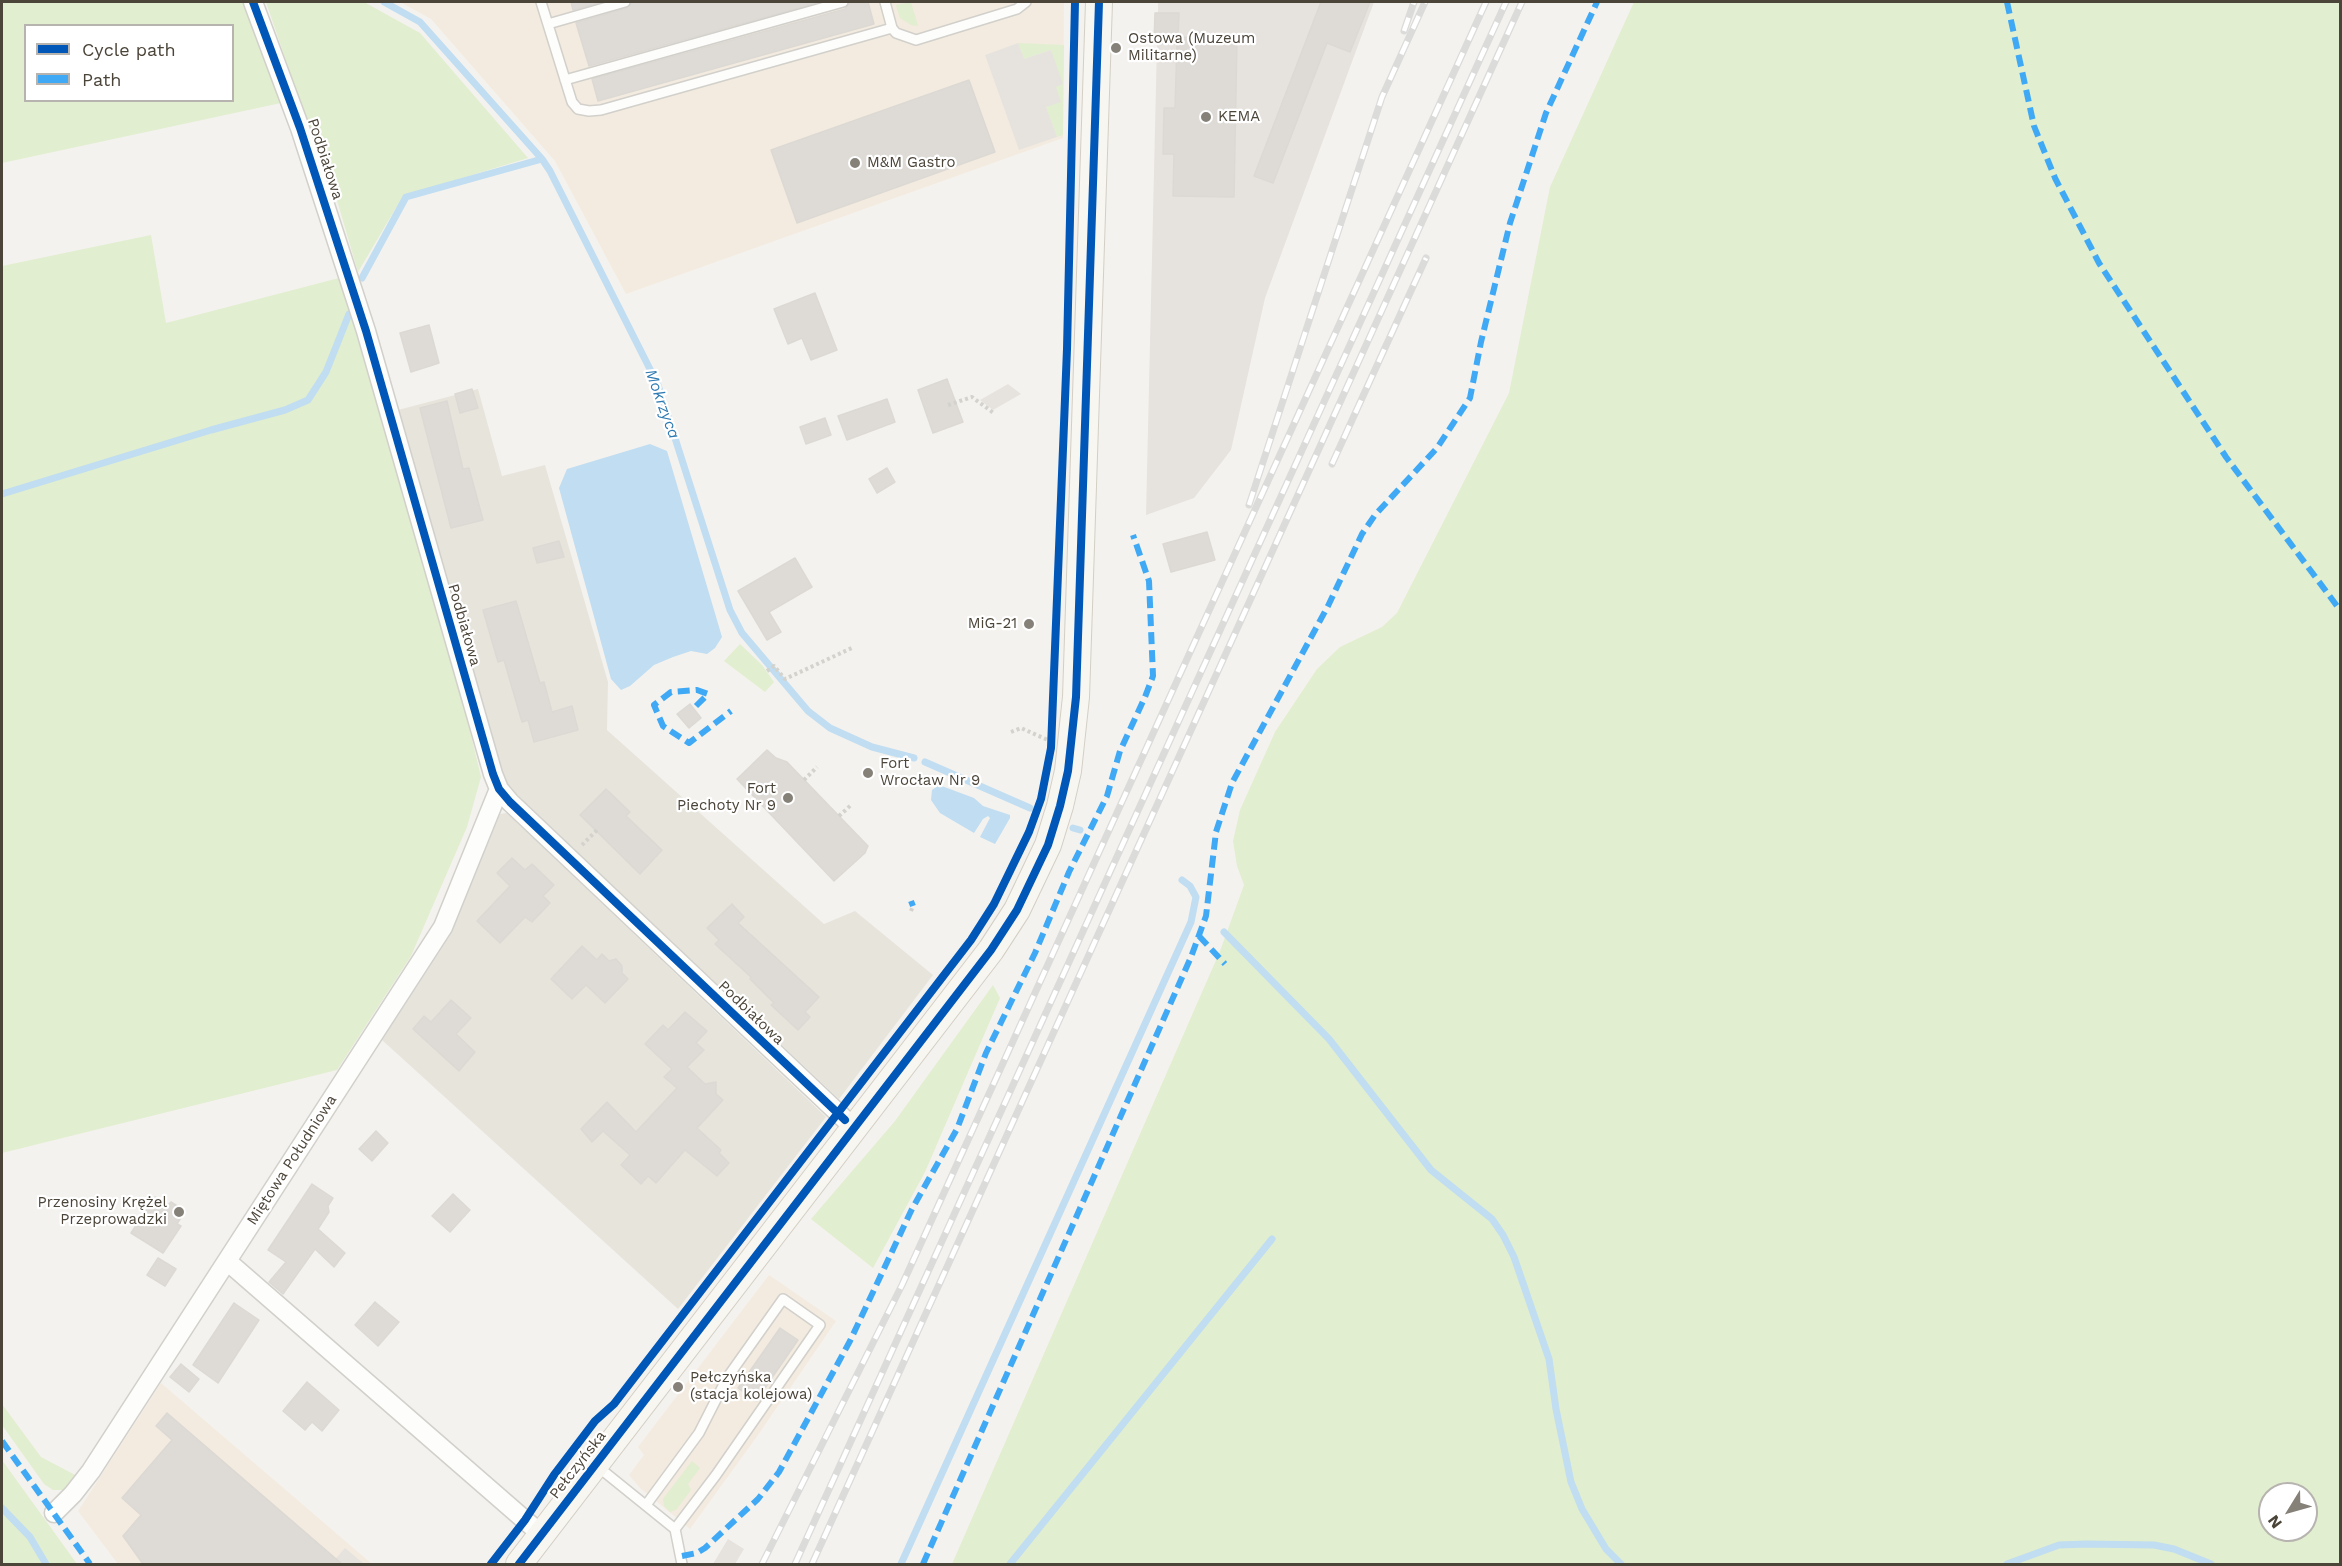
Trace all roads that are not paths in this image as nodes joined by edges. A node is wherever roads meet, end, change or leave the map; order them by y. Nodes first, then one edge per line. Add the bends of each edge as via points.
1 (253, 2) edge
2 (541, 2) edge
3 (625, 2) edge
4 (843, 2) edge
5 (885, 2) edge
6 (1026, 2) edge
7 (1099, 2) edge
8 (548, 24) junction
9 (892, 28) junction
10 (565, 80) junction
11 (499, 789) junction
12 (854, 1128) junction
13 (227, 1261) junction
14 (596, 1465) junction
15 (646, 1505) junction
16 (54, 1513) dead end
17 (675, 1529) junction
18 (542, 1534) junction
19 (519, 1564) edge
20 (682, 1564) edge

1 - 11 street, Podbiałowa via 300,128 366,331
2 - 8 lane
3 - 8 lane
4 - 10 lane
5 - 9 lane
6 - 9 lane via 1017,9 916,40 902,37
7 - 12 main road, Pełczyńska via 1078,666 1064,791 1044,854 1005,929
8 - 10 lane
9 - 10 lane via 601,110 578,109
11 - 12 street, Podbiałowa
11 - 13 street, Miętowa Południowa via 443,927
12 - 14 main road, Pełczyńska
13 - 16 street, Miętowa Południowa via 91,1471
13 - 18 street
14 - 15 lane
14 - 18 main road, Pełczyńska
15 - 17 lane
15 - 17 lane via 699,1433 727,1378 783,1299 820,1325
17 - 20 lane
18 - 19 main road, Pełczyńska

